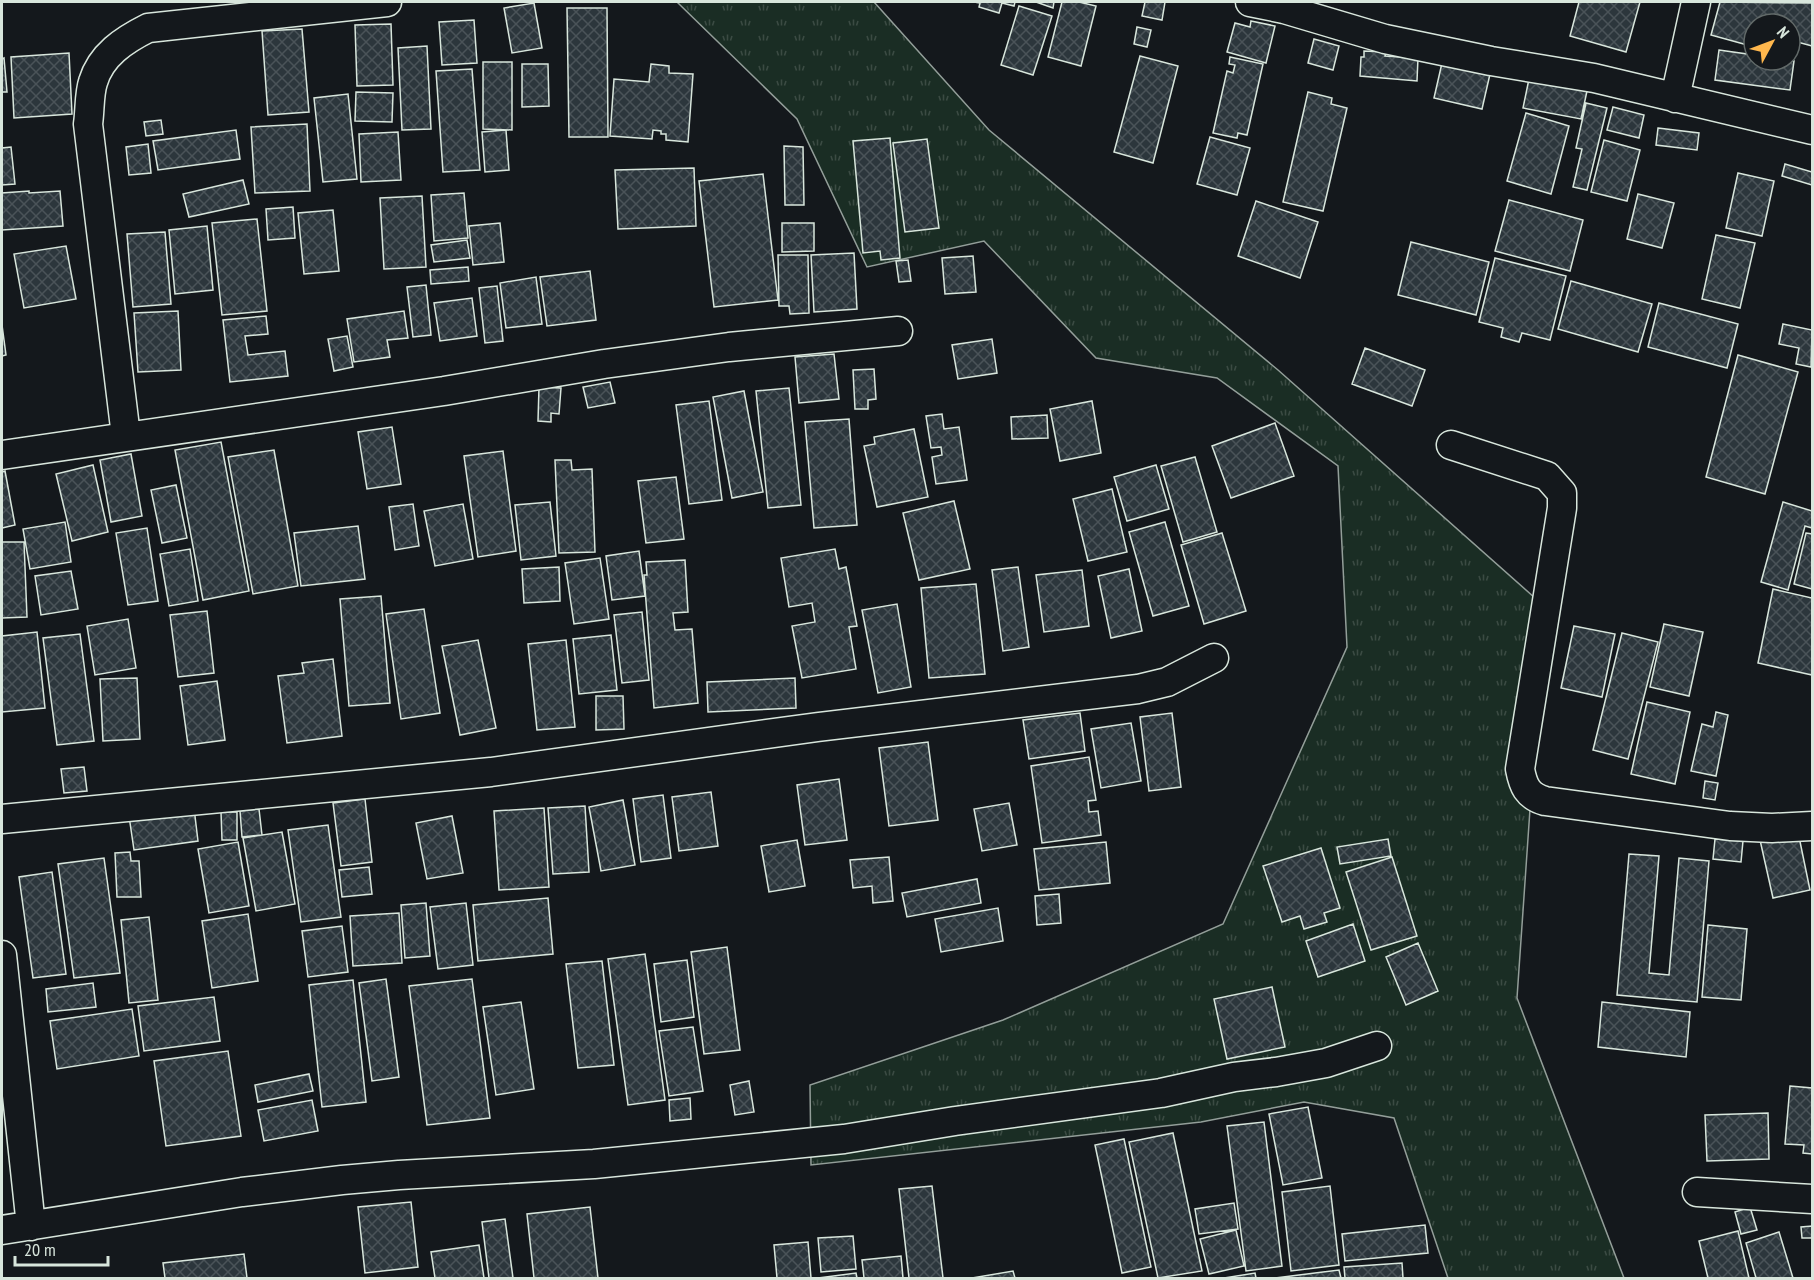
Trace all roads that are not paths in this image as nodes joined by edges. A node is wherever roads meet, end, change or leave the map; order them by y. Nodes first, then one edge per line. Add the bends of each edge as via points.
1 (387, 2) edge
2 (1250, 2) edge
3 (1696, 2) edge
4 (1285, 5) edge
5 (1675, 98) junction
6 (1812, 130) edge
7 (898, 331) dead end
8 (126, 436) junction
9 (1451, 445) dead end
10 (2, 455) edge
11 (1214, 658) dead end
12 (2, 819) edge
13 (1812, 826) edge
14 (2, 955) edge
15 (1377, 1046) dead end
16 (1698, 1192) dead end
17 (1812, 1199) edge
18 (31, 1226) junction
19 (2, 1230) edge

1 - 8 street via 148,28 121,42 106,58 93,82 88,124
2 - 4 street
3 - 5 street
4 - 5 street via 1385,39 1594,78
5 - 6 street
7 - 8 street via 604,364
8 - 10 street
9 - 13 street via 1547,476 1563,493 1520,769 1528,793 1545,801 1730,826
11 - 12 street via 1167,682 1138,689 818,727 491,772
14 - 18 street
15 - 18 street via 1326,1063 1161,1093 844,1139 594,1164 342,1180
16 - 17 street
18 - 19 street

